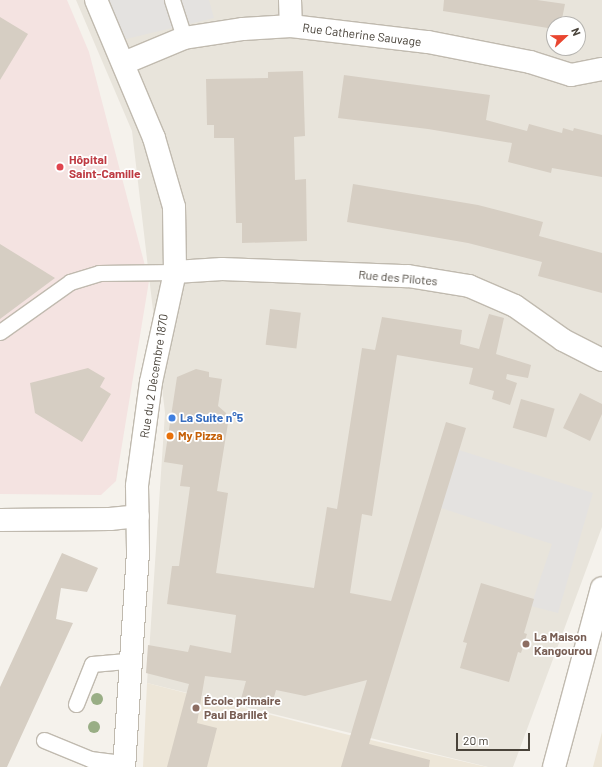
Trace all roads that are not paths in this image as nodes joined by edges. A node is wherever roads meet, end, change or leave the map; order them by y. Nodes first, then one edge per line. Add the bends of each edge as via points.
1 (96, 0) edge
2 (172, 0) edge
3 (290, 0) edge
4 (291, 26) junction
5 (184, 38) junction
6 (124, 63) junction
7 (602, 69) edge
8 (175, 272) junction
9 (0, 332) edge
10 (602, 360) edge
11 (138, 516) junction
12 (0, 520) edge
13 (602, 588) edge
14 (129, 661) junction
15 (76, 704) dead end
16 (44, 740) dead end
17 (124, 765) edge
18 (554, 767) edge

1 - 6 street, Rue du 2 Décembre 1870
2 - 5 lane
3 - 4 street
4 - 5 street, Rue Catherine Sauvage via 243,29
4 - 7 street, Rue Catherine Sauvage via 428,42 530,62 571,75
5 - 6 street, Rue Catherine Sauvage
6 - 8 street, Rue du 2 Décembre 1870 via 158,152 174,207
8 - 9 lane via 99,273 70,282
8 - 10 street, Rue des Pilotes via 222,269 408,276 469,286 515,306 563,340
8 - 11 street, Rue du 2 Décembre 1870 via 151,382 138,486
11 - 12 street via 110,519
11 - 14 street, Rue du 2 Décembre 1870 via 137,577
13 - 18 street
14 - 15 lane via 92,664
14 - 17 street, Rue du 2 Décembre 1870
16 - 17 lane via 90,759

